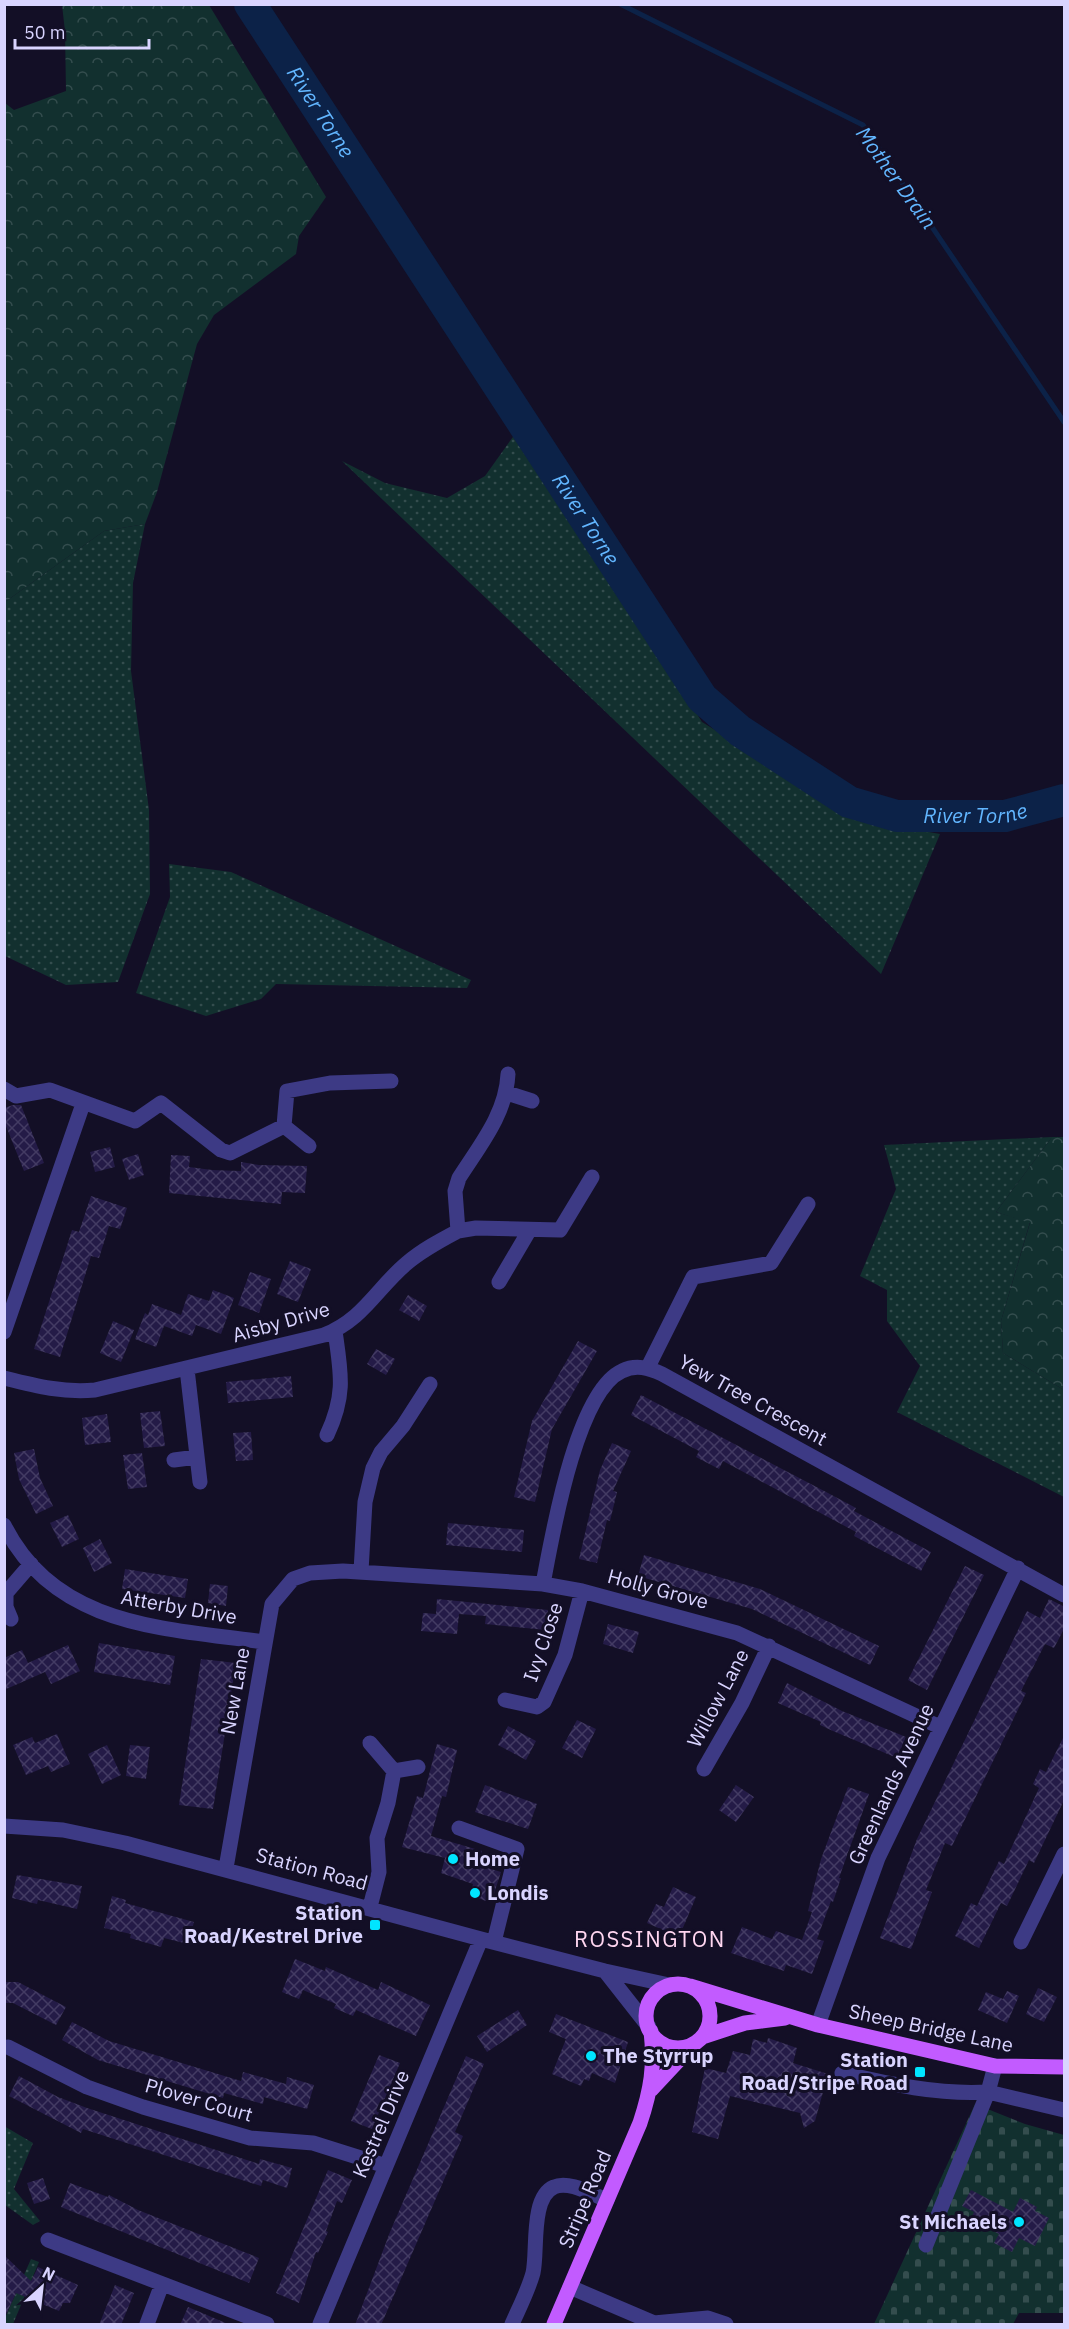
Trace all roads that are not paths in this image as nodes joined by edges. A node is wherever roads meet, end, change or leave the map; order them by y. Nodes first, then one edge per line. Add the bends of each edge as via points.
1 (508, 1074) dead end
2 (391, 1081) dead end
3 (4, 1089) edge
4 (507, 1093) junction
5 (532, 1101) dead end
6 (83, 1104) junction
7 (284, 1126) junction
8 (309, 1146) dead end
9 (592, 1177) dead end
10 (808, 1204) dead end
11 (458, 1231) junction
12 (529, 1231) junction
13 (500, 1282) dead end
14 (10, 1298) edge
15 (335, 1331) junction
16 (4, 1332) edge
17 (648, 1367) junction
18 (187, 1369) junction
19 (4, 1378) edge
20 (430, 1384) dead end
21 (327, 1435) dead end
22 (197, 1457) junction
23 (174, 1460) dead end
24 (200, 1482) dead end
25 (4, 1525) edge
26 (31, 1564) junction
27 (1017, 1568) junction
28 (343, 1571) joint
29 (361, 1571) junction
30 (543, 1584) junction
31 (582, 1591) junction
32 (1065, 1594) edge
33 (11, 1619) dead end
34 (264, 1642) junction
35 (769, 1646) junction
36 (506, 1700) dead end
37 (940, 1727) junction
38 (370, 1743) dead end
39 (418, 1767) dead end
40 (704, 1769) dead end
41 (394, 1771) junction
42 (4, 1826) edge
43 (459, 1828) dead end
44 (1065, 1854) edge
45 (226, 1868) junction
46 (1061, 1872) edge
47 (370, 1907) junction
48 (488, 1941) junction
49 (1022, 1942) dead end
50 (605, 1971) junction
51 (669, 1985) junction
52 (690, 1986) junction
53 (791, 2017) junction
54 (818, 2025) junction
55 (650, 2029) junction
56 (698, 2040) junction
57 (8, 2047) dead end
58 (995, 2066) junction
59 (1065, 2067) edge
60 (842, 2073) dead end
61 (651, 2090) junction
62 (988, 2092) junction
63 (1065, 2110) edge
64 (386, 2166) junction
65 (607, 2200) junction
66 (48, 2240) dead end
67 (926, 2245) dead end
68 (162, 2284) junction
69 (570, 2287) junction
70 (147, 2325) edge
71 (267, 2325) edge
72 (320, 2325) edge
73 (512, 2325) edge
74 (554, 2325) edge
75 (726, 2325) edge

1 - 4 street
2 - 7 street via 330,1083 287,1091
3 - 6 street via 16,1096 50,1090
4 - 5 street
4 - 11 street via 459,1178 455,1191
6 - 7 street via 135,1121 157,1104 165,1104 221,1150 230,1153
6 - 14 street
7 - 8 street
9 - 12 street via 560,1230
10 - 17 street via 771,1263 693,1277
11 - 12 street
11 - 15 street, Aisby Drive via 407,1262 361,1314
12 - 13 street
14 - 16 street
15 - 18 street, Aisby Drive
15 - 21 street via 340,1399
17 - 27 street, Yew Tree Crescent
17 - 30 street, Yew Tree Crescent via 621,1371 599,1394 569,1461
18 - 19 street, Aisby Drive via 73,1392
18 - 22 street
20 - 29 street via 373,1468 365,1502
22 - 23 street
22 - 24 street
25 - 26 street, Atterby Drive
26 - 33 street via 6,1593
26 - 34 street, Atterby Drive via 44,1578 103,1614 127,1622
27 - 32 street, Yew Tree Crescent
27 - 37 street, Greenlands Avenue
28 - 29 street, Holly Grove
28 - 34 street, New Lane via 310,1573 293,1579 272,1604
29 - 30 street, Holly Grove
30 - 31 street, Holly Grove
31 - 35 street, Holly Grove via 737,1633
31 - 36 street, Ivy Close via 565,1654 542,1706
34 - 45 street, New Lane
35 - 37 street, Holly Grove
35 - 40 street, Willow Lane
37 - 54 street, Greenlands Avenue via 878,1858
38 - 41 street
39 - 41 street
41 - 47 street via 377,1838 379,1872
42 - 45 street, Station Road via 63,1830
43 - 48 street, Kestrel Drive via 517,1849
44 - 46 street
45 - 47 street, Station Road
46 - 49 street
47 - 48 street, Station Road
48 - 50 street, Station Road
48 - 64 street, Kestrel Drive
50 - 51 street, Station Road
50 - 55 street
51 - 52 main road
51 - 55 main road via 651,2000 647,2018
52 - 53 main road, Sheep Bridge Lane
52 - 56 main road via 709,2009 710,2019
53 - 54 main road, Sheep Bridge Lane
53 - 56 main road, Sheep Bridge Lane via 745,2023
54 - 58 main road, Sheep Bridge Lane
55 - 56 main road via 662,2043 672,2047
55 - 61 main road, Stripe Road
56 - 61 main road, Stripe Road
57 - 64 street, Plover Court via 87,2087 143,2107 250,2138 313,2143
58 - 59 main road, Sheep Bridge Lane
58 - 62 street
60 - 62 street via 896,2086 961,2094
61 - 65 main road, Stripe Road
62 - 63 street
62 - 67 street
64 - 72 street, Kestrel Drive
65 - 69 main road, Stripe Road
65 - 73 street via 565,2185 553,2187 544,2197 538,2212 533,2273
66 - 68 street
68 - 70 street
68 - 71 street
69 - 74 main road, Stripe Road
69 - 75 street via 654,2323 708,2318

